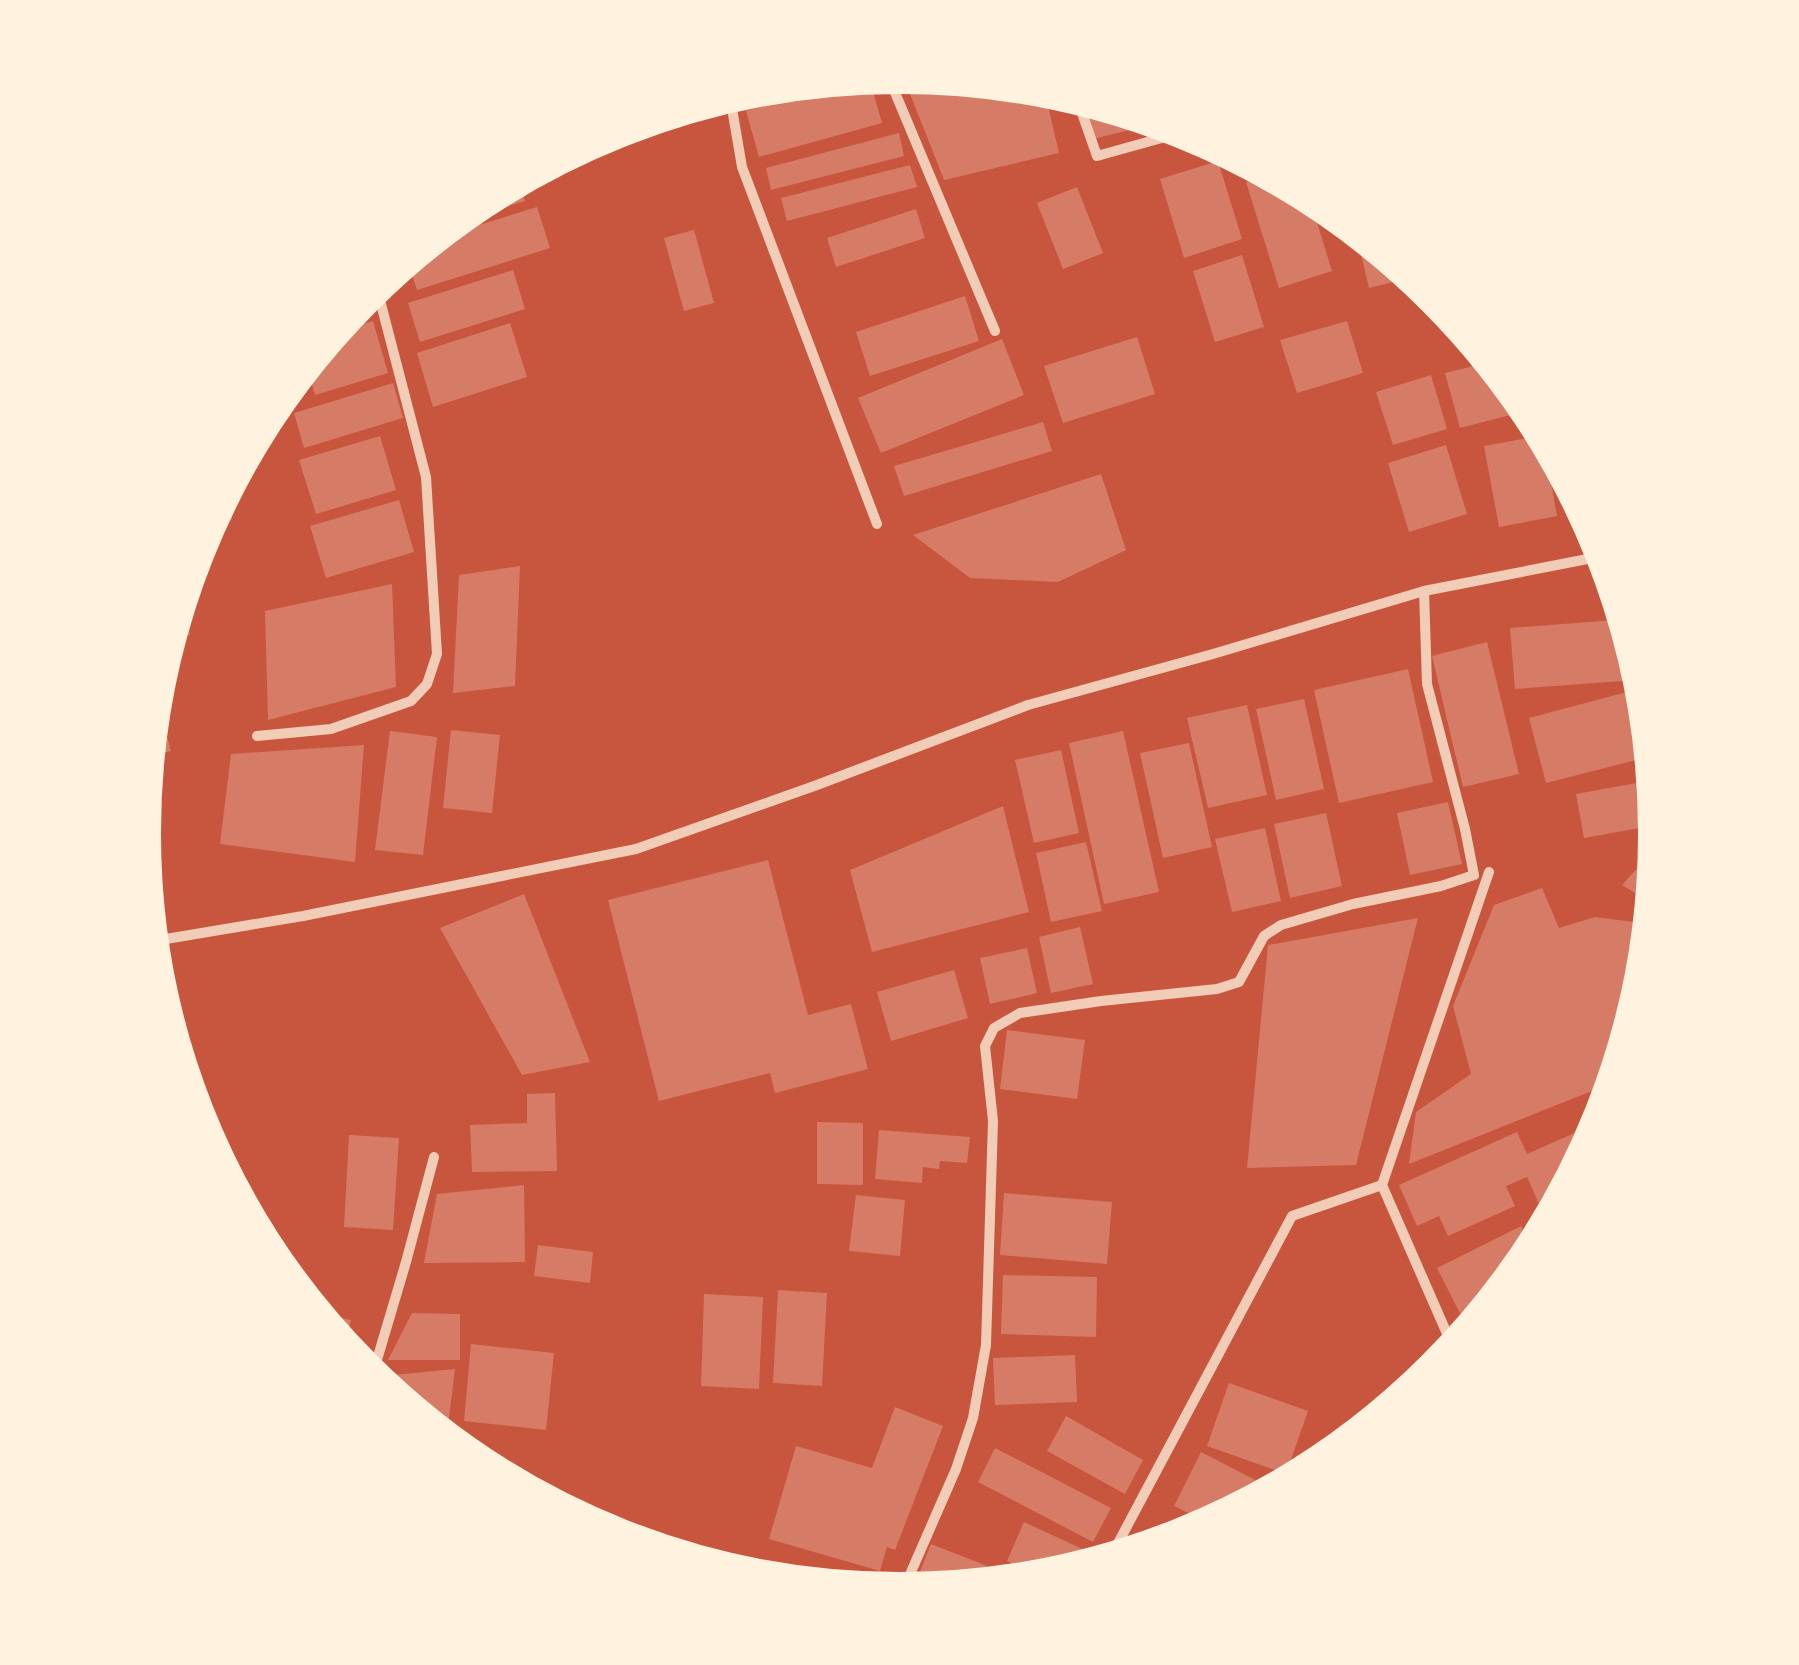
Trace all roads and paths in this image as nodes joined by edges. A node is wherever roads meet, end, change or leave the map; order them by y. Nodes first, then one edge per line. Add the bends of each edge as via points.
1 (893, 88) edge
2 (732, 107) edge
3 (1081, 110) edge
4 (1167, 137) edge
5 (380, 299) edge
6 (995, 331) dead end
7 (877, 524) dead end
8 (1592, 559) edge
9 (1424, 591) junction
10 (257, 736) dead end
11 (1489, 872) dead end
12 (163, 940) edge
13 (434, 1157) dead end
14 (1382, 1185) junction
15 (1448, 1336) edge
16 (376, 1362) edge
17 (1117, 1544) edge
18 (909, 1578) edge

1 - 6 street
2 - 7 street via 742,167
3 - 4 street via 1097,156
5 - 10 street via 426,478 438,654 427,684 411,701 331,728
8 - 9 street
9 - 12 street via 1028,705 636,848
9 - 18 street via 1426,684 1474,875 1282,925 1264,936 1240,982 1020,1013 994,1028 985,1046 993,1121 986,1345 973,1418
11 - 14 street
13 - 16 street
14 - 15 street
14 - 17 street via 1292,1216

